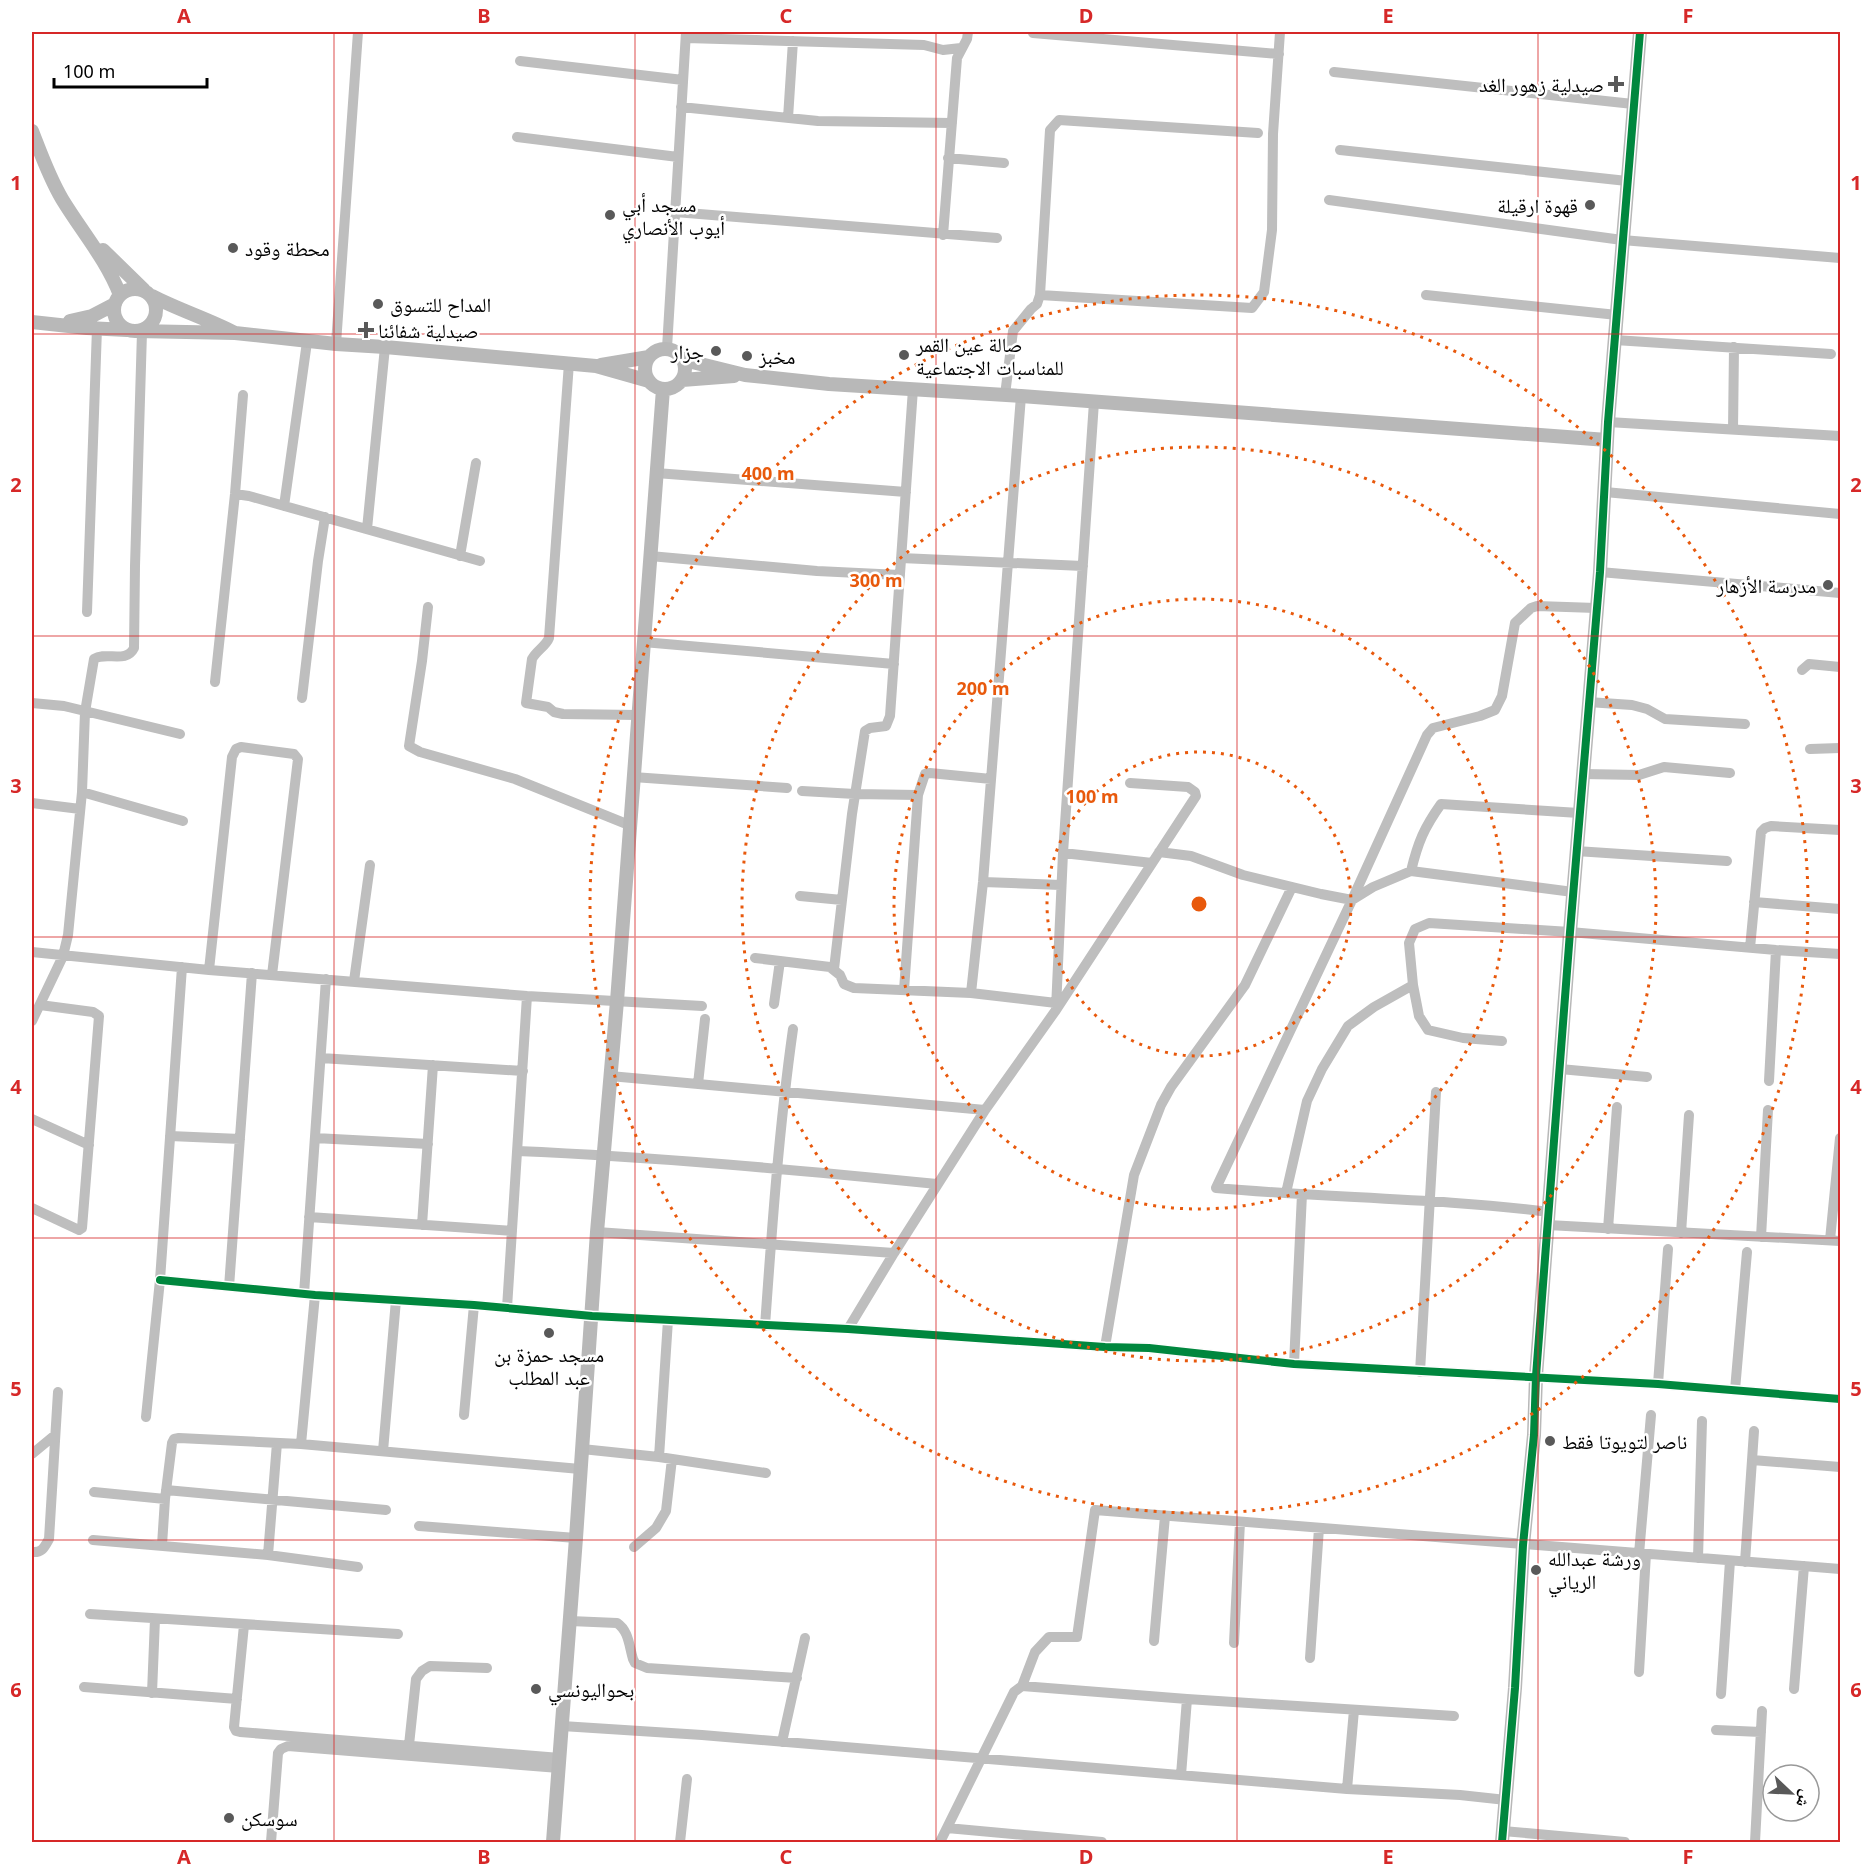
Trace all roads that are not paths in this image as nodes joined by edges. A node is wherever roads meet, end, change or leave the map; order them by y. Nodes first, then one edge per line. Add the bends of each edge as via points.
1 (358, 32) edge
2 (968, 32) edge
3 (1280, 32) edge
4 (1640, 32) edge
5 (1033, 33) edge
6 (686, 35) edge
7 (793, 41) junction
8 (962, 48) junction
9 (1278, 54) junction
10 (520, 61) dead end
11 (1334, 72) dead end
12 (683, 80) junction
13 (1633, 104) junction
14 (681, 107) junction
15 (788, 118) junction
16 (952, 123) junction
17 (32, 130) edge
18 (1258, 134) dead end
19 (518, 137) dead end
20 (1340, 150) dead end
21 (678, 157) junction
22 (948, 158) junction
23 (1004, 163) dead end
24 (1627, 180) junction
25 (1329, 200) dead end
26 (675, 212) junction
27 (943, 235) junction
28 (88, 236) junction
29 (997, 238) dead end
30 (1622, 240) junction
31 (1840, 258) edge
32 (148, 293) junction
33 (1040, 295) junction
34 (1426, 296) dead end
35 (117, 299) junction
36 (1617, 315) junction
37 (32, 322) edge
38 (50, 323) junction
39 (97, 328) junction
40 (136, 331) junction
41 (235, 333) junction
42 (1615, 340) junction
43 (307, 342) junction
44 (336, 344) junction
45 (385, 347) junction
46 (1734, 347) junction
47 (667, 348) junction
48 (1832, 354) dead end
49 (649, 357) junction
50 (684, 360) junction
51 (569, 363) junction
52 (596, 366) junction
53 (745, 375) junction
54 (682, 380) junction
55 (649, 381) junction
56 (913, 388) junction
57 (663, 389) junction
58 (243, 395) dead end
59 (1005, 395) junction
60 (1021, 396) junction
61 (1094, 402) junction
62 (1608, 422) junction
63 (1733, 430) junction
64 (1840, 436) edge
65 (1607, 441) junction
66 (476, 463) dead end
67 (656, 473) junction
68 (906, 492) junction
69 (1605, 492) junction
70 (235, 494) junction
71 (284, 506) junction
72 (1840, 514) edge
73 (325, 517) junction
74 (367, 529) junction
75 (650, 555) junction
76 (460, 556) junction
77 (901, 558) junction
78 (480, 561) dead end
79 (1008, 562) junction
80 (1083, 566) junction
81 (1600, 572) junction
82 (900, 575) junction
83 (1840, 593) edge
84 (428, 607) dead end
85 (1596, 608) junction
86 (87, 612) dead end
87 (643, 642) junction
88 (894, 664) junction
89 (1840, 666) edge
90 (1802, 670) dead end
91 (215, 682) dead end
92 (302, 698) dead end
93 (1588, 702) junction
94 (32, 703) edge
95 (86, 711) junction
96 (638, 715) junction
97 (1745, 724) dead end
98 (180, 734) dead end
99 (1840, 748) edge
100 (1810, 749) dead end
101 (1730, 773) dead end
102 (1582, 774) junction
103 (633, 777) junction
104 (991, 779) junction
105 (1130, 783) dead end
106 (787, 788) dead end
107 (802, 790) dead end
108 (82, 792) junction
109 (855, 794) junction
110 (918, 795) junction
111 (32, 803) edge
112 (80, 809) junction
113 (1579, 813) junction
114 (183, 821) dead end
115 (629, 825) junction
116 (1840, 830) edge
117 (1576, 851) junction
118 (1159, 852) junction
119 (1063, 853) junction
120 (1727, 861) dead end
121 (1152, 863) junction
122 (370, 865) dead end
123 (1411, 871) junction
124 (983, 882) junction
125 (1061, 885) junction
126 (1292, 887) junction
127 (1573, 892) junction
128 (800, 896) dead end
129 (842, 900) junction
130 (1352, 900) junction
131 (1754, 902) junction
132 (1840, 909) edge
133 (1570, 932) junction
134 (1750, 948) junction
135 (1776, 950) junction
136 (32, 952) edge
137 (1840, 954) edge
138 (63, 956) junction
139 (754, 958) dead end
140 (780, 961) junction
141 (182, 967) junction
142 (834, 969) junction
143 (208, 970) junction
144 (252, 973) junction
145 (272, 975) junction
146 (326, 979) junction
147 (354, 981) junction
148 (1413, 986) junction
149 (904, 990) junction
150 (971, 993) junction
151 (527, 996) junction
152 (617, 1001) junction
153 (774, 1004) dead end
154 (40, 1005) junction
155 (702, 1006) dead end
156 (1056, 1006) junction
157 (705, 1019) dead end
158 (32, 1021) edge
159 (793, 1029) dead end
160 (1502, 1041) dead end
161 (321, 1058) junction
162 (433, 1065) junction
163 (1560, 1069) junction
164 (523, 1071) junction
165 (610, 1076) junction
166 (1647, 1077) dead end
167 (1769, 1081) dead end
168 (698, 1084) junction
169 (784, 1092) junction
170 (1436, 1092) dead end
171 (1617, 1107) dead end
172 (985, 1110) junction
173 (1768, 1110) dead end
174 (1689, 1115) dead end
175 (32, 1119) edge
176 (170, 1136) junction
177 (315, 1138) junction
178 (1840, 1138) edge
179 (240, 1139) junction
180 (428, 1144) junction
181 (89, 1145) junction
182 (518, 1151) junction
183 (603, 1155) junction
184 (777, 1168) junction
185 (937, 1184) junction
186 (1286, 1193) junction
187 (1302, 1194) junction
188 (1428, 1200) junction
189 (32, 1208) edge
190 (309, 1217) junction
191 (1548, 1219) junction
192 (422, 1225) junction
193 (1608, 1229) junction
194 (512, 1231) junction
195 (597, 1232) junction
196 (1680, 1233) junction
197 (1761, 1237) junction
198 (1835, 1241) edge
199 (771, 1245) junction
200 (1668, 1249) dead end
201 (1747, 1252) dead end
202 (894, 1253) junction
203 (160, 1280) junction
204 (229, 1287) junction
205 (309, 1294) junction
206 (396, 1300) junction
207 (474, 1305) junction
208 (507, 1308) junction
209 (592, 1316) junction
210 (668, 1320) junction
211 (765, 1326) junction
212 (848, 1329) junction
213 (1105, 1347) junction
214 (1294, 1364) junction
215 (1420, 1372) junction
216 (1536, 1377) junction
217 (1658, 1384) junction
218 (1735, 1390) junction
219 (58, 1392) dead end
220 (1840, 1399) edge
221 (464, 1415) dead end
222 (1651, 1415) dead end
223 (146, 1417) dead end
224 (1702, 1421) dead end
225 (1754, 1431) dead end
226 (56, 1435) junction
227 (276, 1443) junction
228 (302, 1444) junction
229 (582, 1449) junction
230 (383, 1451) junction
231 (32, 1454) edge
232 (659, 1457) junction
233 (672, 1459) junction
234 (1752, 1460) junction
235 (1840, 1467) edge
236 (580, 1469) junction
237 (766, 1473) dead end
238 (94, 1492) dead end
239 (165, 1495) junction
240 (272, 1500) junction
241 (386, 1510) dead end
242 (1165, 1516) junction
243 (1240, 1522) junction
244 (418, 1526) dead end
245 (1319, 1528) junction
246 (576, 1538) junction
247 (93, 1540) dead end
248 (162, 1545) junction
249 (1523, 1545) junction
250 (634, 1547) dead end
251 (32, 1552) edge
252 (1643, 1554) junction
253 (268, 1555) junction
254 (1698, 1558) junction
255 (1730, 1561) junction
256 (1745, 1562) junction
257 (1804, 1566) junction
258 (358, 1567) dead end
259 (1840, 1569) edge
260 (90, 1614) dead end
261 (155, 1619) junction
262 (570, 1620) junction
263 (244, 1625) junction
264 (398, 1634) dead end
265 (805, 1638) dead end
266 (1154, 1641) dead end
267 (1234, 1643) dead end
268 (1310, 1659) dead end
269 (488, 1668) dead end
270 (1639, 1672) dead end
271 (797, 1678) junction
272 (1022, 1686) junction
273 (84, 1687) dead end
274 (1794, 1689) dead end
275 (152, 1693) junction
276 (1721, 1694) dead end
277 (237, 1699) junction
278 (1187, 1699) junction
279 (1354, 1710) junction
280 (1762, 1711) dead end
281 (1454, 1716) dead end
282 (562, 1726) junction
283 (1716, 1730) dead end
284 (1761, 1732) junction
285 (782, 1742) junction
286 (410, 1745) junction
287 (982, 1759) junction
288 (559, 1763) junction
289 (1181, 1775) junction
290 (687, 1779) dead end
291 (1347, 1790) junction
292 (1506, 1800) junction
293 (947, 1828) junction
294 (1502, 1837) edge
295 (271, 1842) edge
296 (552, 1842) edge
297 (680, 1842) edge
298 (940, 1842) edge
299 (1102, 1842) edge
300 (1625, 1842) edge
301 (1755, 1842) edge

1 - 44 street
2 - 8 street
3 - 9 street
4 - 13 street
5 - 9 street
6 - 7 street
6 - 12 street
7 - 8 street
7 - 15 street
8 - 16 street via 957,58
9 - 33 street via 1272,230 1264,292 1252,308
10 - 12 street
11 - 13 street
12 - 14 street
13 - 24 street
14 - 15 street
14 - 21 street
15 - 16 street
16 - 22 street
17 - 28 street via 50,177
18 - 33 street via 1059,120 1050,130
19 - 21 street
20 - 24 street
21 - 26 street
22 - 23 street
22 - 27 street
24 - 30 street
25 - 30 street
26 - 27 street
26 - 47 street
27 - 29 street
28 - 32 street
28 - 35 street via 113,276
30 - 31 street
30 - 36 street
32 - 35 street via 129,289
32 - 40 street via 156,304 155,318 150,326
32 - 41 street
33 - 59 street via 1013,331
34 - 36 street
35 - 38 street via 92,316
35 - 40 street via 116,319 123,327
36 - 42 street
37 - 38 street
38 - 39 street
39 - 40 street
39 - 86 street
40 - 41 street
40 - 95 street via 134,648 125,657 94,659
41 - 43 street
42 - 46 street
42 - 62 street
43 - 44 street
43 - 71 street
44 - 45 street
45 - 51 street
45 - 74 street
46 - 48 street
46 - 63 street
47 - 49 street via 654,351
47 - 50 street
49 - 52 street
49 - 55 street via 645,369
50 - 53 street
50 - 54 street via 686,373
51 - 52 street
51 - 96 street via 549,638 532,659 526,703 563,714
52 - 55 street
53 - 54 street
53 - 56 street
54 - 57 street via 677,386
55 - 57 street
56 - 59 street
56 - 68 street
57 - 67 street
58 - 70 street
59 - 60 street
60 - 61 street
60 - 79 street
61 - 65 street
61 - 80 street
62 - 63 street
62 - 65 street
63 - 64 street
65 - 69 street
66 - 76 street
67 - 68 street
67 - 75 street
68 - 77 street
69 - 72 street
69 - 81 street
70 - 71 street
70 - 91 street
71 - 73 street
73 - 74 street
73 - 92 street
74 - 76 street
75 - 82 street
75 - 87 street
76 - 78 street
77 - 79 street
77 - 82 street
79 - 80 street
79 - 104 street
80 - 119 street
81 - 83 street
81 - 85 street
82 - 88 street
84 - 115 street via 410,746 515,779
85 - 93 street
85 - 130 street via 1538,606 1519,618 1513,630 1498,705 1480,716 1433,728 1427,735
87 - 88 street
87 - 96 street
88 - 109 street via 889,720 886,726 865,731
89 - 90 street via 1809,664
93 - 97 street via 1632,705 1665,719
93 - 102 street
94 - 95 street
95 - 98 street
95 - 108 street
96 - 103 street
99 - 100 street
101 - 102 street via 1664,767 1639,775
102 - 113 street
103 - 106 street
103 - 115 street
104 - 110 street via 925,774
104 - 124 street
105 - 118 street via 1182,786 1195,792 1194,800
107 - 109 street
108 - 112 street
108 - 114 street
109 - 110 street
109 - 129 street
110 - 149 street
111 - 112 street
112 - 138 street
113 - 117 street
113 - 123 street via 1441,804 1425,826
115 - 152 street
116 - 131 street via 1772,826 1761,831
117 - 120 street
117 - 127 street
118 - 121 street
118 - 126 street via 1191,856
119 - 121 street
119 - 125 street
121 - 156 street
122 - 147 street
123 - 127 street
123 - 130 street
124 - 125 street
124 - 150 street
125 - 156 street
126 - 130 street
126 - 213 street via 1245,985 1161,1105 1134,1175
127 - 133 street
128 - 129 street
129 - 142 street
130 - 186 street via 1216,1188
131 - 132 street
131 - 134 street
133 - 134 street
133 - 148 street via 1429,923 1415,929 1409,943
133 - 163 street
134 - 135 street
135 - 137 street
135 - 167 street
136 - 138 street
138 - 141 street
138 - 154 street
139 - 140 street
140 - 142 street
140 - 153 street
141 - 143 street
141 - 176 street
142 - 149 street via 849,987
143 - 144 street
143 - 145 street via 232,757 241,747 294,754 298,759
144 - 145 street
144 - 179 street
145 - 146 street
146 - 147 street
146 - 161 street
147 - 151 street
148 - 160 street via 1419,1016 1428,1029 1463,1038
148 - 186 street via 1374,1007 1343,1034 1307,1101
149 - 150 street
150 - 156 street
151 - 152 street
151 - 164 street
152 - 155 street
152 - 165 street
154 - 158 street
154 - 181 street via 99,1016
156 - 172 street
157 - 168 street
159 - 169 street
161 - 162 street
161 - 177 street
162 - 164 street
162 - 180 street
163 - 166 street
163 - 191 street
164 - 182 street
165 - 168 street
165 - 183 street
168 - 169 street
169 - 172 street
169 - 184 street
170 - 188 street
171 - 193 street
172 - 185 street
173 - 197 street
174 - 196 street
175 - 181 street
176 - 179 street
176 - 203 street
177 - 180 street
177 - 190 street
178 - 198 street
179 - 204 street
180 - 192 street
181 - 189 street via 81,1228
182 - 183 street
182 - 194 street
183 - 184 street
183 - 195 street
184 - 185 street
184 - 199 street
185 - 202 street
186 - 187 street
187 - 188 street
187 - 214 street
188 - 191 street
188 - 215 street
190 - 192 street
190 - 205 street
191 - 193 street
191 - 216 street
192 - 194 street
193 - 196 street
194 - 208 street
195 - 199 street
195 - 209 street
196 - 197 street
197 - 198 street
199 - 202 street
199 - 211 street
200 - 217 street
201 - 218 street
202 - 212 street
203 - 204 street
203 - 223 street
204 - 205 street
205 - 206 street
205 - 228 street
206 - 207 street
206 - 230 street
207 - 208 street
207 - 221 street
208 - 209 street
209 - 210 street
209 - 229 street
210 - 211 street
210 - 232 street
211 - 212 street
212 - 213 street
213 - 214 street
214 - 215 street
215 - 216 street
216 - 217 street
216 - 249 street
217 - 218 street
218 - 220 street
219 - 226 street
222 - 252 street
224 - 254 street
225 - 234 street
226 - 231 street
226 - 251 street via 49,1539 42,1551
227 - 228 street
227 - 239 street via 174,1439
227 - 240 street
228 - 230 street
229 - 232 street
229 - 236 street
230 - 236 street
232 - 233 street
233 - 237 street
233 - 250 street via 666,1511 656,1528
234 - 235 street
234 - 256 street
236 - 246 street
238 - 239 street
239 - 240 street
239 - 248 street
240 - 241 street
240 - 253 street
242 - 243 street
242 - 266 street
242 - 272 street via 1095,1510 1077,1637 1049,1636 1035,1652
243 - 245 street
243 - 267 street
244 - 246 street
245 - 249 street
245 - 268 street
246 - 262 street
247 - 248 street
248 - 253 street
249 - 252 street
249 - 292 street
252 - 254 street
252 - 270 street
253 - 258 street
254 - 255 street
255 - 256 street
255 - 276 street
256 - 257 street
257 - 259 street
257 - 274 street
260 - 261 street
261 - 263 street
261 - 275 street
262 - 271 street via 617,1623 626,1630 635,1663 647,1668
262 - 282 street
263 - 264 street
263 - 277 street
265 - 271 street
269 - 286 street via 430,1666 422,1671 416,1679
271 - 285 street
272 - 278 street
272 - 287 street via 1014,1692
273 - 275 street
275 - 277 street
277 - 286 street via 234,1727 240,1732
278 - 279 street
278 - 289 street
279 - 281 street
279 - 291 street
280 - 284 street
282 - 285 street
282 - 288 street
283 - 284 street
284 - 301 street
285 - 287 street
286 - 288 street
287 - 289 street
287 - 293 street
288 - 295 street via 288,1746 278,1753
288 - 296 street
289 - 291 street
290 - 297 street
291 - 292 street
292 - 294 street
293 - 298 street
293 - 299 street
294 - 300 street

